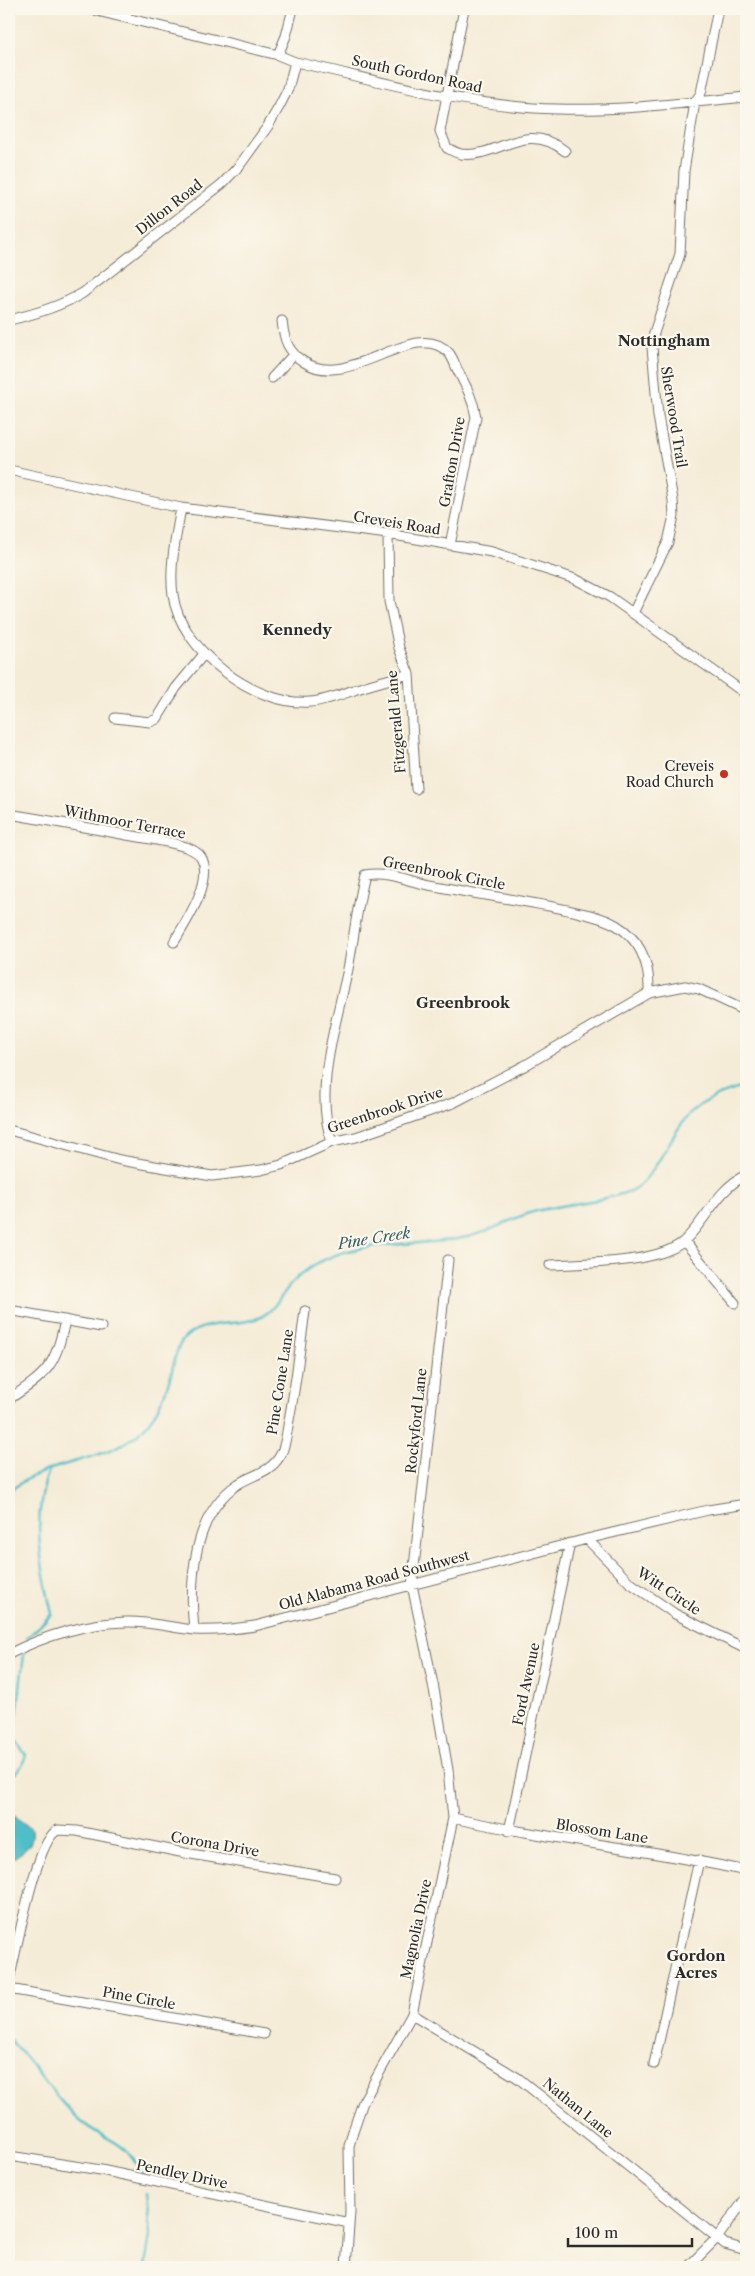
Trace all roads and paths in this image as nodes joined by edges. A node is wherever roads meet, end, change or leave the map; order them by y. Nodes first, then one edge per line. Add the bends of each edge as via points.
1 (90, 9) edge
2 (293, 9) edge
3 (464, 9) edge
4 (718, 9) edge
5 (278, 55) junction
6 (295, 62) junction
7 (447, 96) junction
8 (746, 96) edge
9 (695, 102) junction
10 (565, 151) dead end
11 (9, 320) edge
12 (282, 321) dead end
13 (293, 355) junction
14 (272, 378) dead end
15 (9, 470) edge
16 (181, 508) junction
17 (388, 534) junction
18 (450, 545) junction
19 (633, 613) junction
20 (204, 654) junction
21 (408, 674) junction
22 (746, 694) edge
23 (115, 718) dead end
24 (416, 789) dead end
25 (9, 814) edge
26 (174, 942) dead end
27 (649, 993) junction
28 (746, 1011) edge
29 (9, 1130) edge
30 (332, 1142) junction
31 (746, 1176) edge
32 (684, 1241) junction
33 (448, 1260) dead end
34 (550, 1265) dead end
35 (735, 1303) dead end
36 (9, 1310) edge
37 (305, 1311) dead end
38 (65, 1320) junction
39 (101, 1327) dead end
40 (9, 1399) edge
41 (746, 1504) edge
42 (587, 1539) junction
43 (570, 1544) junction
44 (412, 1585) junction
45 (194, 1630) junction
46 (746, 1649) edge
47 (9, 1654) edge
48 (453, 1818) junction
49 (509, 1831) junction
50 (699, 1860) junction
51 (746, 1871) edge
52 (336, 1878) dead end
53 (9, 1980) edge
54 (9, 1989) edge
55 (412, 2014) junction
56 (264, 2034) dead end
57 (654, 2064) dead end
58 (9, 2156) edge
59 (746, 2198) edge
60 (349, 2223) junction
61 (718, 2238) junction
62 (746, 2250) edge
63 (346, 2267) edge
64 (688, 2267) edge

1 - 5 street, South Gordon Road
2 - 5 street
3 - 7 street
4 - 9 street, Sherwood Trail via 701,93
5 - 6 street, South Gordon Road
6 - 7 street, South Gordon Road
6 - 11 street, Dillon Road via 288,89 268,126 222,184 82,293 62,305
7 - 9 street, South Gordon Road via 495,105 558,110
7 - 10 street via 440,131 447,148 461,154 481,152 509,142 534,139 553,142
8 - 9 street, South Gordon Road
9 - 19 street, Sherwood Trail via 684,172 680,254 652,347 658,416 674,516 668,542
12 - 13 street via 284,340
13 - 14 street
13 - 18 street, Grafton Drive via 324,369 345,369 418,342 434,343 449,353 473,400 476,417
15 - 16 street, Creveis Road
16 - 17 street, Creveis Road
16 - 20 street via 173,552 173,597 188,635
17 - 18 street, Creveis Road
17 - 21 street, Fitzgerald Lane via 389,601
18 - 19 street, Creveis Road via 492,552 575,579
19 - 22 street, Creveis Road
20 - 21 street via 262,694 289,702 318,701
20 - 23 street via 176,688 157,719 150,722
21 - 24 street, Fitzgerald Lane
25 - 26 street, Withmoor Terrace via 148,839 196,852 202,858 202,883 195,907
27 - 28 street, Greenbrook Drive via 685,986 699,989
27 - 30 street, Greenbrook Drive via 524,1066 453,1102 356,1137
27 - 30 street, Greenbrook Circle via 642,951 625,932 600,918 381,873 365,875 326,1086 325,1114
29 - 30 street, Greenbrook Drive via 120,1160 212,1176 281,1165
31 - 32 street via 722,1192
32 - 34 street via 655,1256
32 - 35 street
33 - 44 street, Rockyford Lane
36 - 38 street
37 - 45 street, Pine Cone Lane via 282,1452 267,1470 224,1495 205,1522 195,1568
38 - 39 street
38 - 40 street via 48,1369
41 - 42 street, Old Alabama Road Southwest
42 - 43 street, Old Alabama Road Southwest
42 - 46 street, Witt Circle via 629,1582 675,1614
43 - 44 street, Old Alabama Road Southwest
43 - 49 street, Ford Avenue
44 - 45 street, Old Alabama Road Southwest via 255,1626 233,1630
44 - 48 street, Magnolia Drive via 448,1770
45 - 47 street, Old Alabama Road Southwest via 152,1623 100,1624 67,1631
48 - 49 street, Blossom Lane
48 - 55 street, Magnolia Drive
49 - 50 street, Blossom Lane
50 - 51 street, Blossom Lane
50 - 57 street
52 - 53 street, Corona Drive via 58,1830 47,1841 37,1864
54 - 56 street, Pine Circle
55 - 60 street, Magnolia Drive via 363,2102 353,2131
55 - 61 street, Nathan Lane via 518,2078
58 - 60 street, Pendley Drive via 101,2170
59 - 61 street
60 - 63 street, Magnolia Drive
61 - 62 street, Nathan Lane via 725,2244
61 - 64 street

